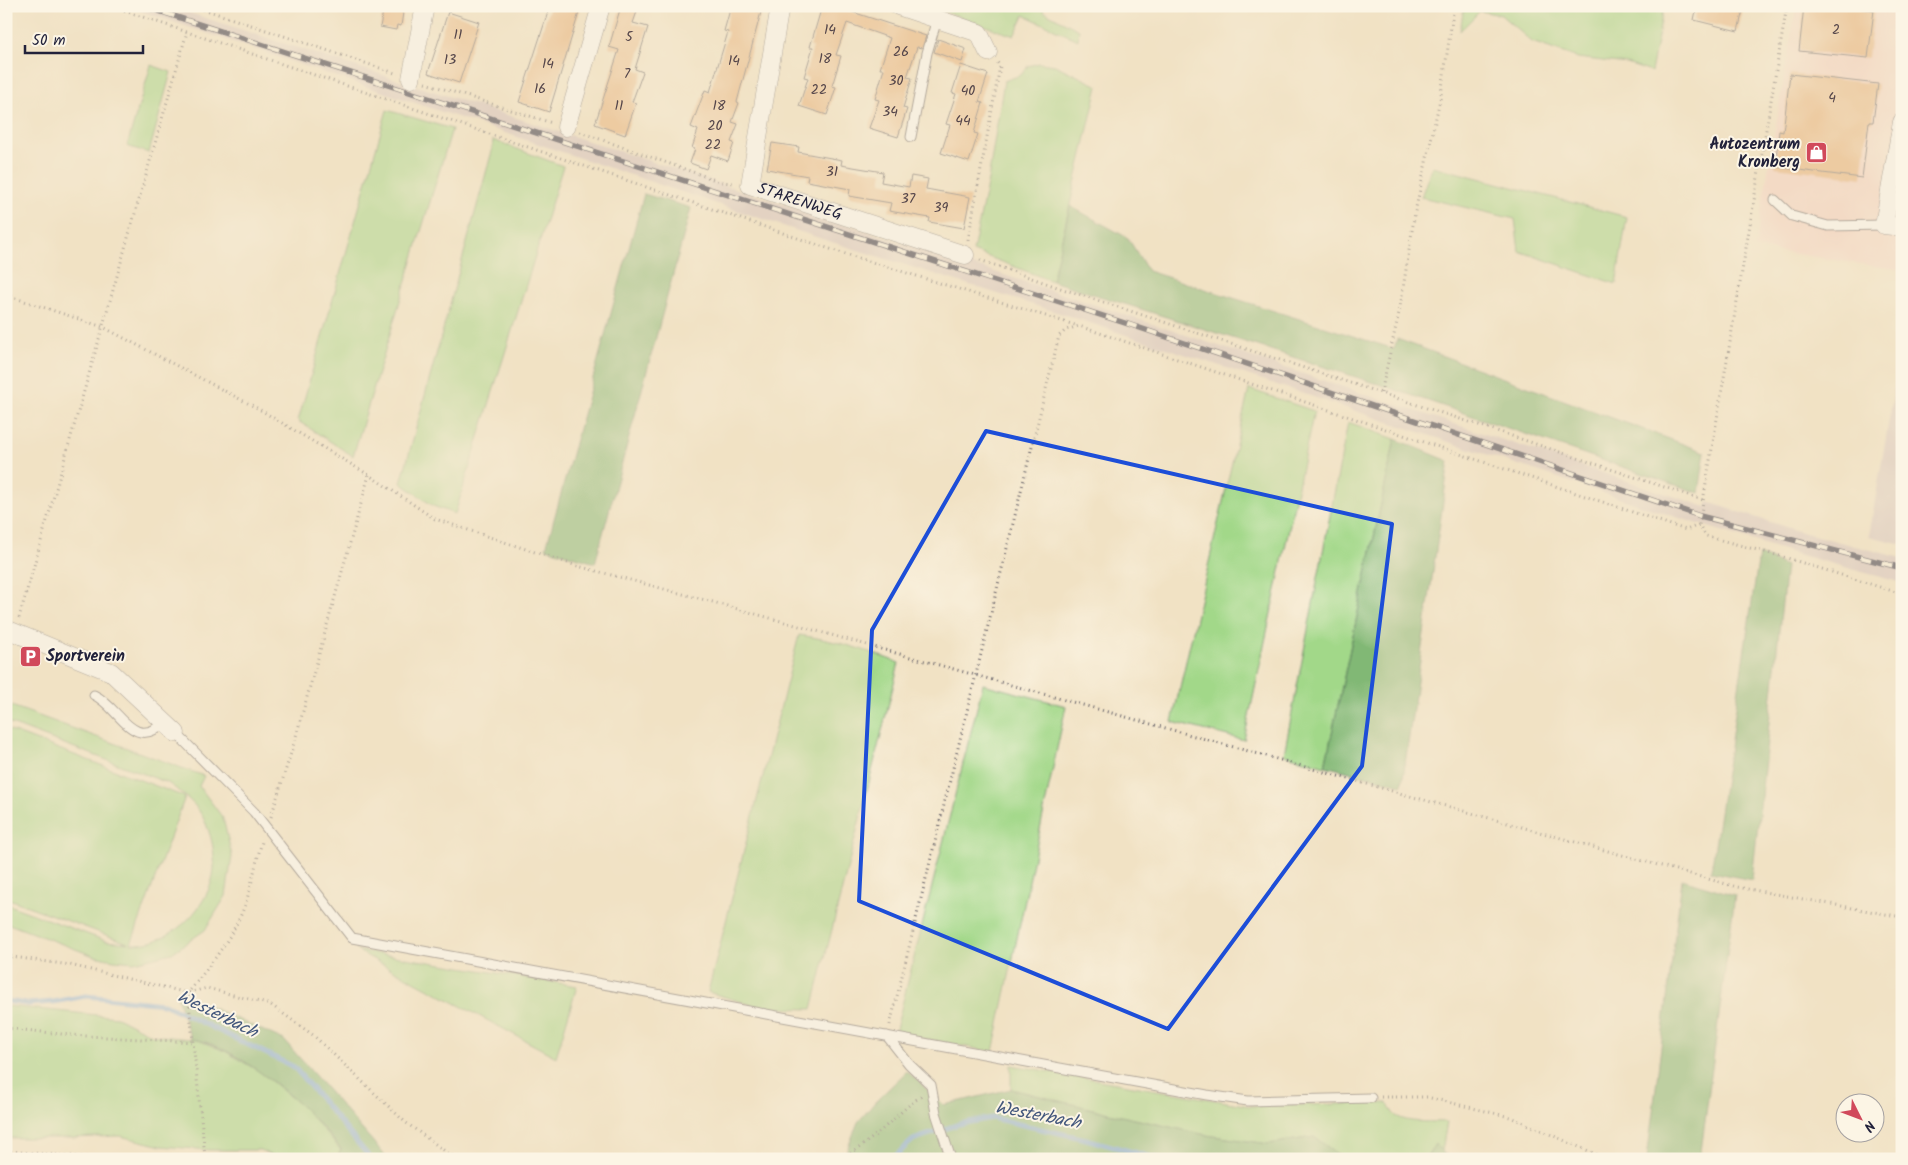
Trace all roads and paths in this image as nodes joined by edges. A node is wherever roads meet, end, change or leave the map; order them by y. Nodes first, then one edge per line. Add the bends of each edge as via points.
1 (110, 6) edge
2 (194, 6) edge
3 (426, 6) edge
4 (601, 6) edge
5 (780, 6) edge
6 (898, 6) edge
7 (1454, 6) edge
8 (1787, 6) edge
9 (937, 19) junction
10 (187, 32) junction
11 (988, 52) joint
12 (411, 78) joint
13 (566, 127) dead end
14 (1901, 133) edge
15 (911, 137) dead end
16 (1775, 200) dead end
17 (1884, 225) junction
18 (1902, 227) edge
19 (965, 255) junction
20 (6, 296) edge
21 (1079, 326) junction
22 (103, 327) junction
23 (1380, 392) junction
24 (369, 475) junction
25 (1702, 500) junction
26 (1699, 525) junction
27 (1902, 594) edge
28 (11, 630) edge
29 (977, 675) junction
30 (94, 695) dead end
31 (170, 727) junction
32 (267, 829) junction
33 (1902, 917) edge
34 (6, 956) edge
35 (188, 993) junction
36 (6, 1028) edge
37 (887, 1036) junction
38 (193, 1042) junction
39 (932, 1091) junction
40 (1371, 1098) joint
41 (6, 1151) edge
42 (950, 1155) edge
43 (205, 1156) junction
44 (218, 1157) edge
45 (108, 1159) edge
46 (181, 1159) edge
47 (241, 1159) edge
48 (456, 1159) edge
49 (842, 1159) edge
50 (1607, 1159) edge

1 - 10 path
2 - 12 path
3 - 12 street
4 - 13 street
5 - 19 street, STARENWEG via 750,184
6 - 9 street
7 - 23 path via 1441,95 1415,212 1400,308
8 - 25 path
9 - 11 street via 979,33
9 - 15 lane
10 - 21 path via 836,251
10 - 22 path
11 - 19 path via 1000,66
14 - 17 street
16 - 17 lane via 1792,216 1828,226
17 - 18 street
19 - 23 path
20 - 22 path
21 - 26 path via 1686,530
21 - 29 path via 1059,336
22 - 24 path via 257,408
22 - 28 path
23 - 25 path
24 - 29 path via 435,519 574,565
24 - 32 path
25 - 26 path
26 - 27 path via 1706,536
28 - 31 street via 111,672
29 - 33 path via 1737,887
29 - 37 path
30 - 31 lane via 132,729 150,732
31 - 32 lane
32 - 35 path via 239,920 216,958
32 - 37 lane via 352,938
34 - 35 path via 70,965
35 - 38 path
35 - 48 path via 208,988 272,1005 314,1035 405,1122
36 - 38 path
37 - 39 lane via 909,1064 932,1085
37 - 40 lane via 1248,1101
38 - 43 path
39 - 42 lane
39 - 49 path via 907,1105 862,1147
40 - 50 path via 1428,1097 1510,1117
41 - 45 path
43 - 44 path
43 - 46 path
44 - 47 path

